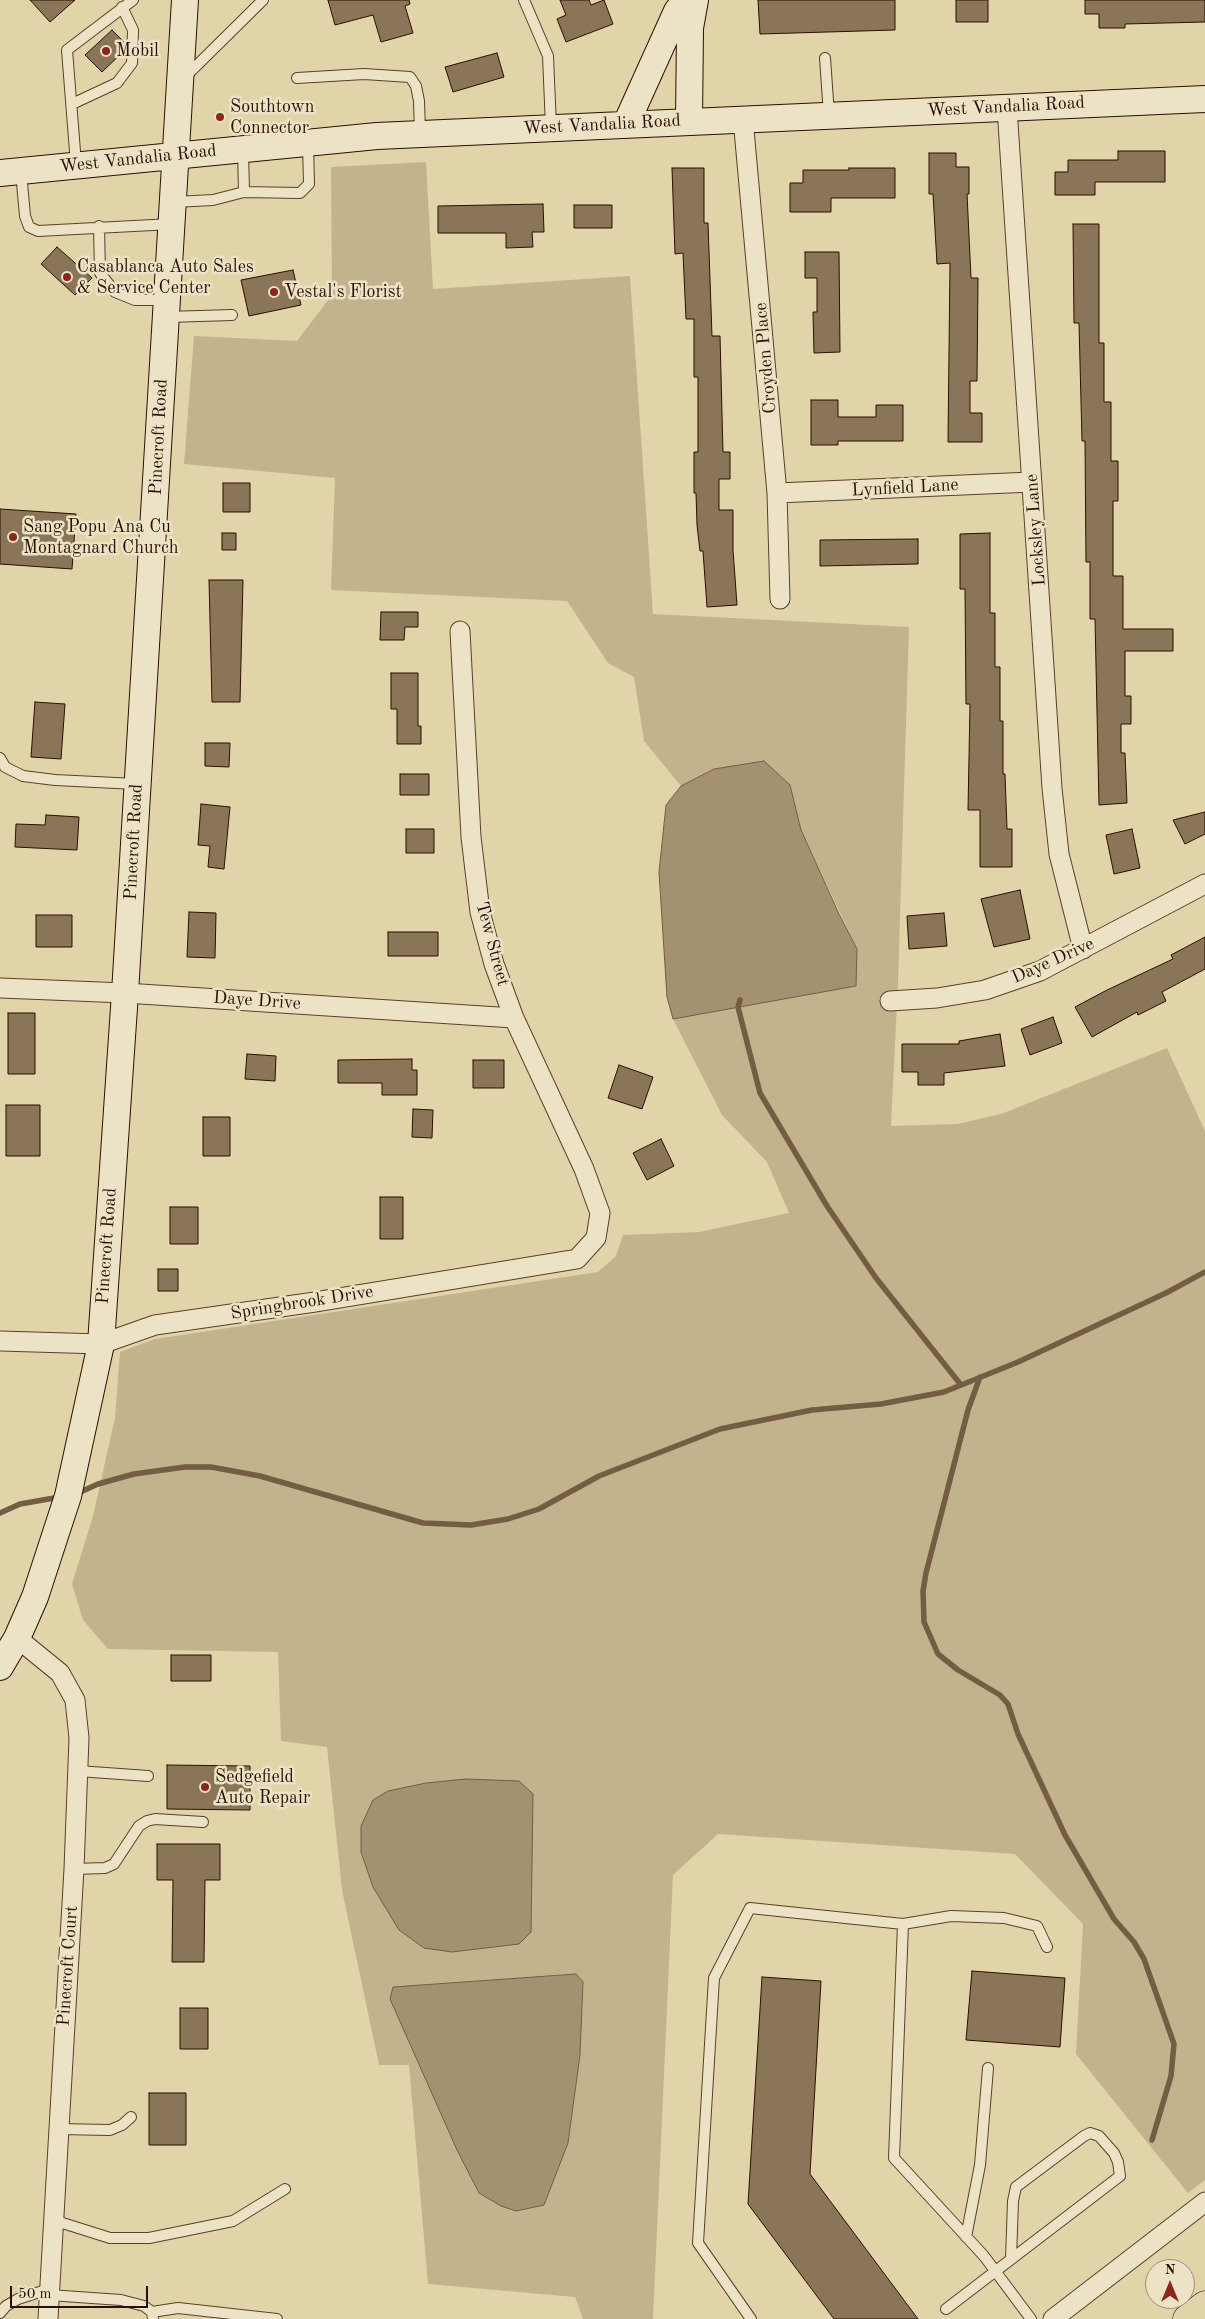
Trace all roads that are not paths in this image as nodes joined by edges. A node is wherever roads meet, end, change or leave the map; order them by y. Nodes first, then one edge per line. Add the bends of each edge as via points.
1 (133, 0) edge
2 (185, 0) edge
3 (263, 0) edge
4 (524, 0) edge
5 (686, 0) edge
6 (696, 0) edge
7 (122, 7) junction
8 (825, 58) dead end
9 (297, 78) dead end
10 (180, 82) junction
11 (1205, 98) edge
12 (72, 104) junction
13 (1007, 108) junction
14 (829, 115) junction
15 (743, 119) junction
16 (689, 121) junction
17 (626, 124) junction
18 (552, 128) junction
19 (420, 134) junction
20 (308, 142) junction
21 (243, 148) junction
22 (176, 154) junction
23 (76, 165) junction
24 (11, 172) edge
25 (244, 192) junction
26 (172, 213) junction
27 (99, 226) junction
28 (166, 309) junction
29 (232, 315) dead end
30 (1032, 482) junction
31 (777, 493) junction
32 (780, 599) dead end
33 (460, 631) dead end
34 (0, 758) edge
35 (138, 784) junction
36 (1205, 884) edge
37 (1083, 949) junction
38 (0, 988) edge
39 (125, 993) junction
40 (890, 1001) dead end
41 (514, 1018) junction
42 (596, 1238) joint
43 (0, 1341) edge
44 (101, 1344) junction
45 (17, 1638) junction
46 (0, 1666) edge
47 (78, 1771) junction
48 (148, 1776) dead end
49 (203, 1822) dead end
50 (74, 1868) junction
51 (903, 1924) junction
52 (1047, 1947) dead end
53 (988, 2068) dead end
54 (131, 2117) dead end
55 (58, 2129) junction
56 (285, 2189) dead end
57 (1205, 2202) edge
58 (53, 2220) junction
59 (966, 2237) junction
60 (1011, 2258) junction
61 (995, 2271) junction
62 (49, 2292) junction
63 (1205, 2304) edge
64 (946, 2309) dead end
65 (0, 2313) edge
66 (152, 2315) edge
67 (48, 2319) edge
68 (277, 2319) edge
69 (751, 2319) edge
70 (1031, 2319) edge
71 (1053, 2319) edge
72 (1187, 2319) edge

1 - 7 lane
2 - 10 street, Pinecroft Road
3 - 10 lane
4 - 18 lane via 548,56
5 - 17 street
6 - 16 street via 690,28
7 - 12 lane via 67,50
7 - 12 lane via 133,30 132,63 117,83
8 - 14 lane
9 - 19 lane via 364,74 410,77 419,101
10 - 22 street, Pinecroft Road
11 - 13 street, West Vandalia Road
12 - 23 lane
13 - 14 street, West Vandalia Road
13 - 30 street, Locksley Lane
14 - 15 street, West Vandalia Road
15 - 16 street, West Vandalia Road
15 - 31 street, Croyden Place
16 - 17 street, West Vandalia Road
17 - 18 street, West Vandalia Road
18 - 19 street, West Vandalia Road
19 - 20 street, West Vandalia Road
20 - 21 street, West Vandalia Road
20 - 25 lane via 308,184 300,193
21 - 22 street, West Vandalia Road
21 - 25 lane
22 - 23 street, West Vandalia Road
22 - 26 street, Pinecroft Road
23 - 24 street, West Vandalia Road
24 - 27 lane via 29,227 38,231
25 - 26 lane
26 - 27 lane
26 - 28 street, Pinecroft Road
27 - 28 lane via 100,273 115,292
28 - 29 lane
28 - 35 street, Pinecroft Road
30 - 31 street, Lynfield Lane
30 - 37 street, Locksley Lane via 1059,854
31 - 32 street, Croyden Place
33 - 41 street, Tew Street via 471,837 480,912 494,964
34 - 35 lane via 5,767 23,776
35 - 39 street, Pinecroft Road
36 - 37 street, Daye Drive
37 - 40 street, Daye Drive via 1040,971 985,990
38 - 39 street, Daye Drive
39 - 41 street, Daye Drive
39 - 44 street, Pinecroft Road
41 - 42 street, Tew Street via 584,1169 600,1213
42 - 44 street, Springbrook Drive via 577,1259 155,1325
43 - 44 street, Springbrook Drive
44 - 45 street, Pinecroft Road via 70,1492 35,1597
45 - 46 street, Pinecroft Road
45 - 47 street, Pinecroft Court via 60,1673 76,1700
47 - 48 lane
47 - 50 street, Pinecroft Court
49 - 50 lane via 147,1821 139,1826 114,1864 105,1868
50 - 55 street, Pinecroft Court
51 - 52 lane via 951,1916 1004,1918 1037,1926
51 - 59 lane via 894,2158
51 - 69 lane via 750,1908 714,1978 698,2243
53 - 59 lane via 980,2165
54 - 55 lane via 110,2130
55 - 58 street, Pinecroft Court
56 - 58 lane via 233,2221 149,2238 110,2238
57 - 71 street
58 - 62 street, Pinecroft Court
59 - 61 lane
60 - 60 lane via 1120,2176 1114,2153 1099,2136 1090,2133 1084,2136 1016,2187
60 - 61 lane
61 - 64 lane
61 - 70 lane
62 - 65 lane via 18,2299
62 - 66 lane via 121,2300 144,2306
62 - 67 street, Pinecroft Court
63 - 72 highway
66 - 68 lane via 178,2308

